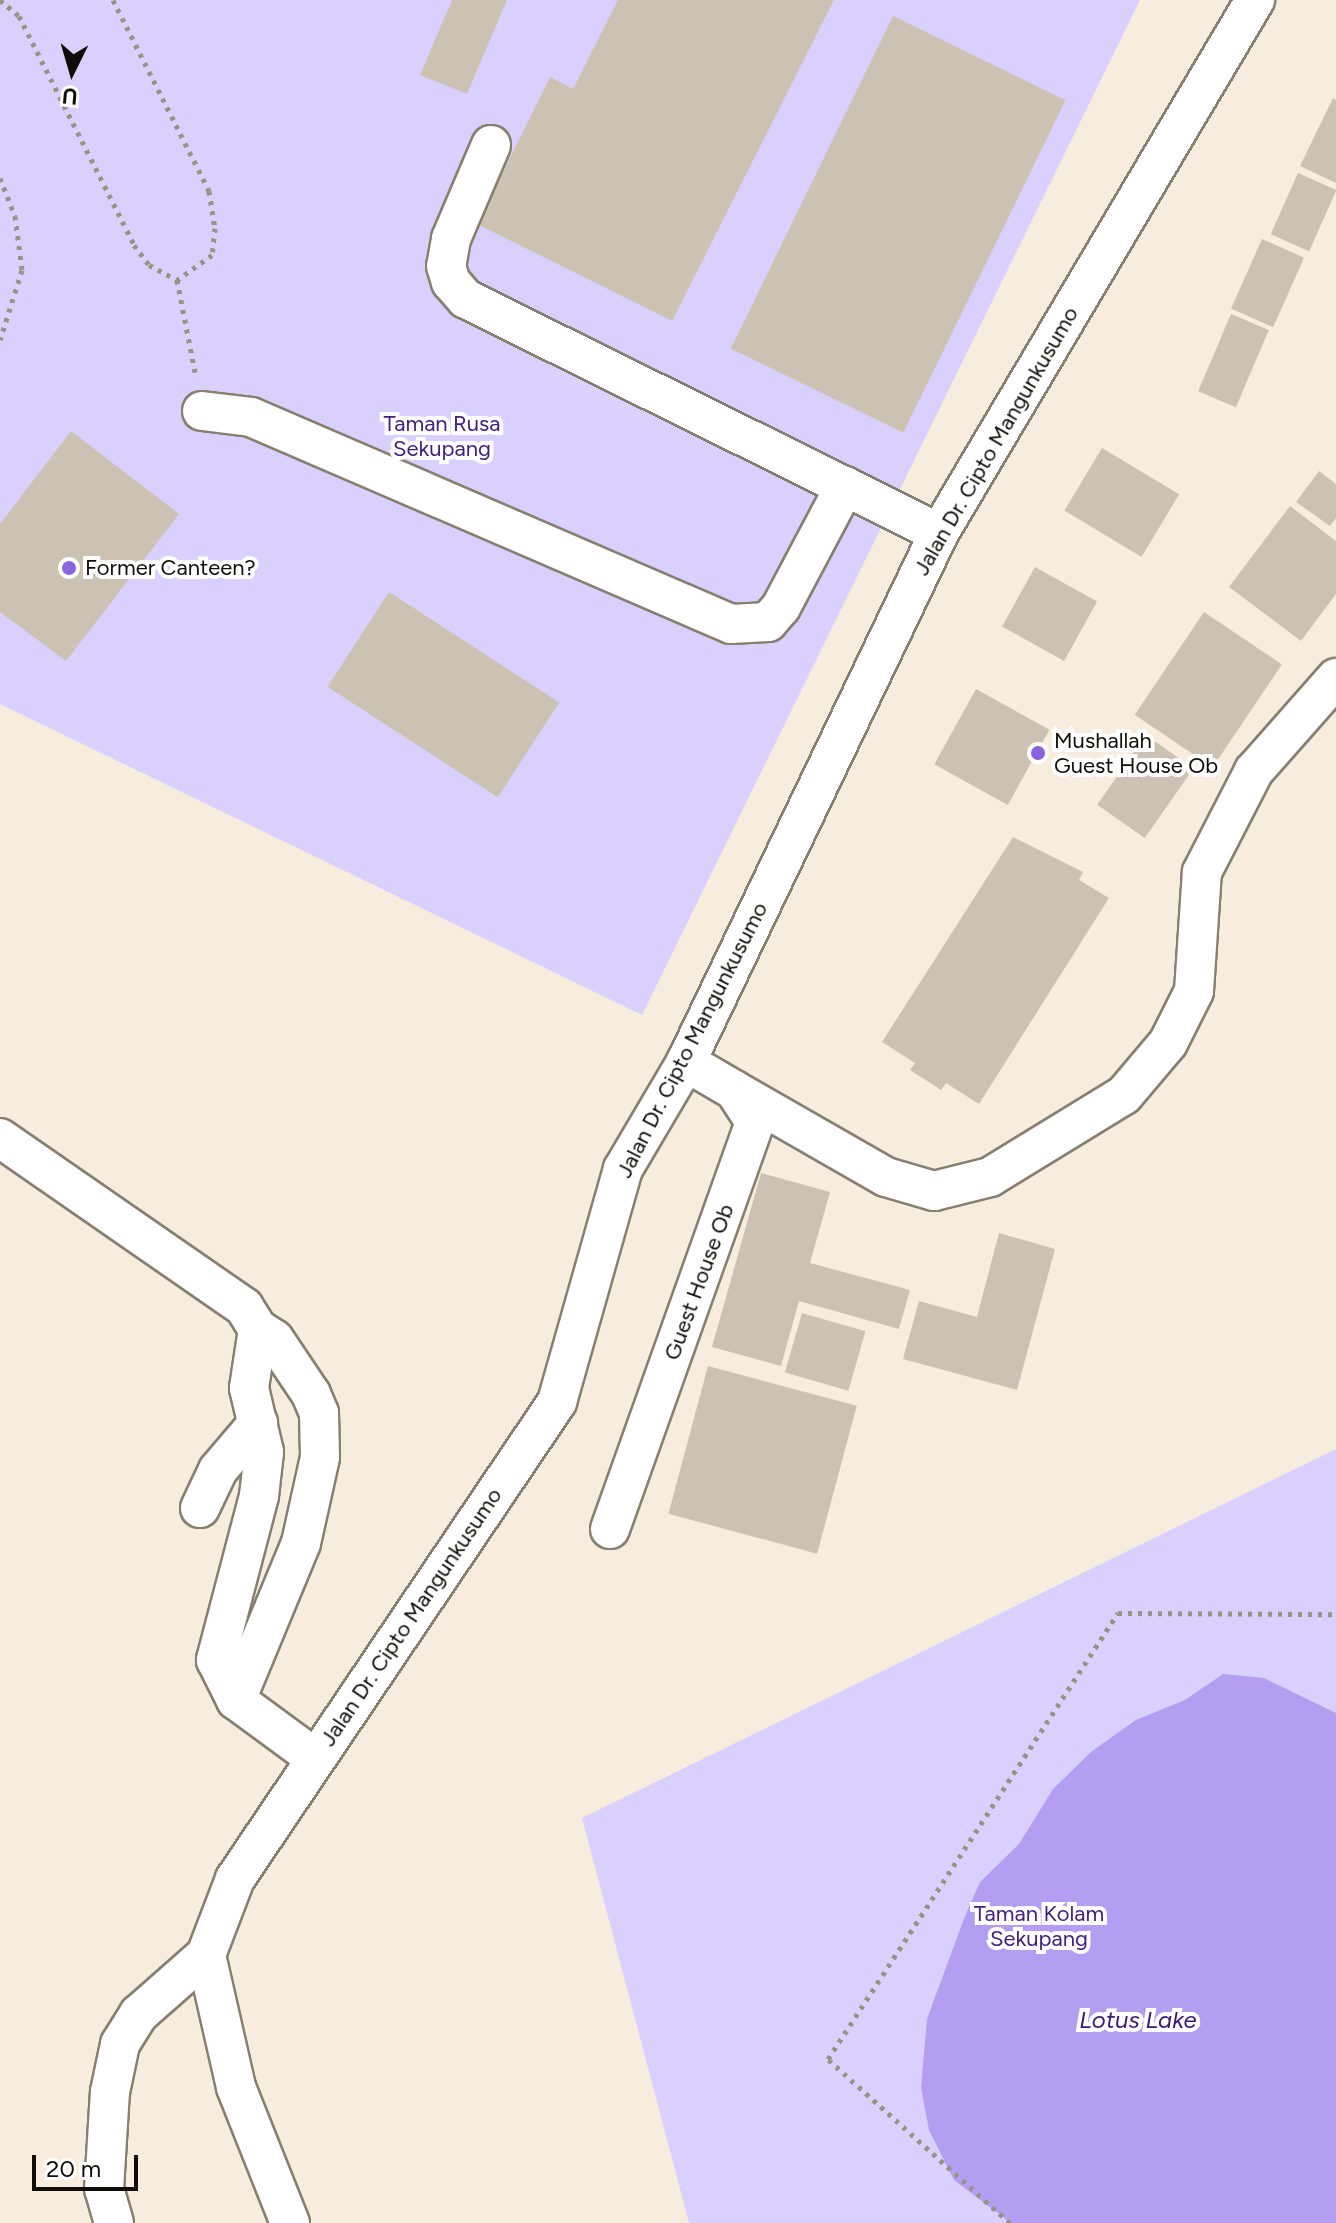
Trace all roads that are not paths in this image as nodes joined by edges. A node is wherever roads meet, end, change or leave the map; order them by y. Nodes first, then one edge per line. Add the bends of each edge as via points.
1 (1255, 0) edge
2 (491, 145) dead end
3 (202, 411) road end
4 (845, 486) junction
5 (939, 533) junction
6 (1336, 678) edge
7 (686, 1062) junction
8 (734, 1090) junction
9 (0, 1138) edge
10 (258, 1329) junction
11 (258, 1423) junction
12 (200, 1508) dead end
13 (610, 1529) dead end
14 (236, 1700) junction
15 (315, 1758) junction
16 (206, 1955) junction
17 (114, 2223) edge
18 (290, 2223) edge

1 - 5 street, Jalan Dr. Cipto Mangunkusumo
2 - 4 street via 451,239 446,266 451,282 466,299
3 - 4 street via 251,417 731,624 768,622 781,607
4 - 5 street
5 - 7 street, Jalan Dr. Cipto Mangunkusumo
6 - 8 street via 1254,771 1202,872 1194,991 1168,1043 1124,1095 990,1177 934,1191 886,1177
7 - 8 street, Guest House Ob
7 - 15 street, Jalan Dr. Cipto Mangunkusumo via 623,1169 557,1402
8 - 13 street, Guest House Ob via 755,1122
9 - 10 street via 244,1307
10 - 11 street via 249,1388
10 - 14 street via 274,1339 311,1394 319,1413 320,1457 301,1543
11 - 12 street via 218,1470
11 - 14 street via 264,1452 257,1509 216,1660
14 - 15 street
15 - 16 street, Jalan Dr. Cipto Mangunkusumo via 235,1879
16 - 17 street via 139,2014 120,2044 110,2092 104,2189
16 - 18 street via 236,2087

